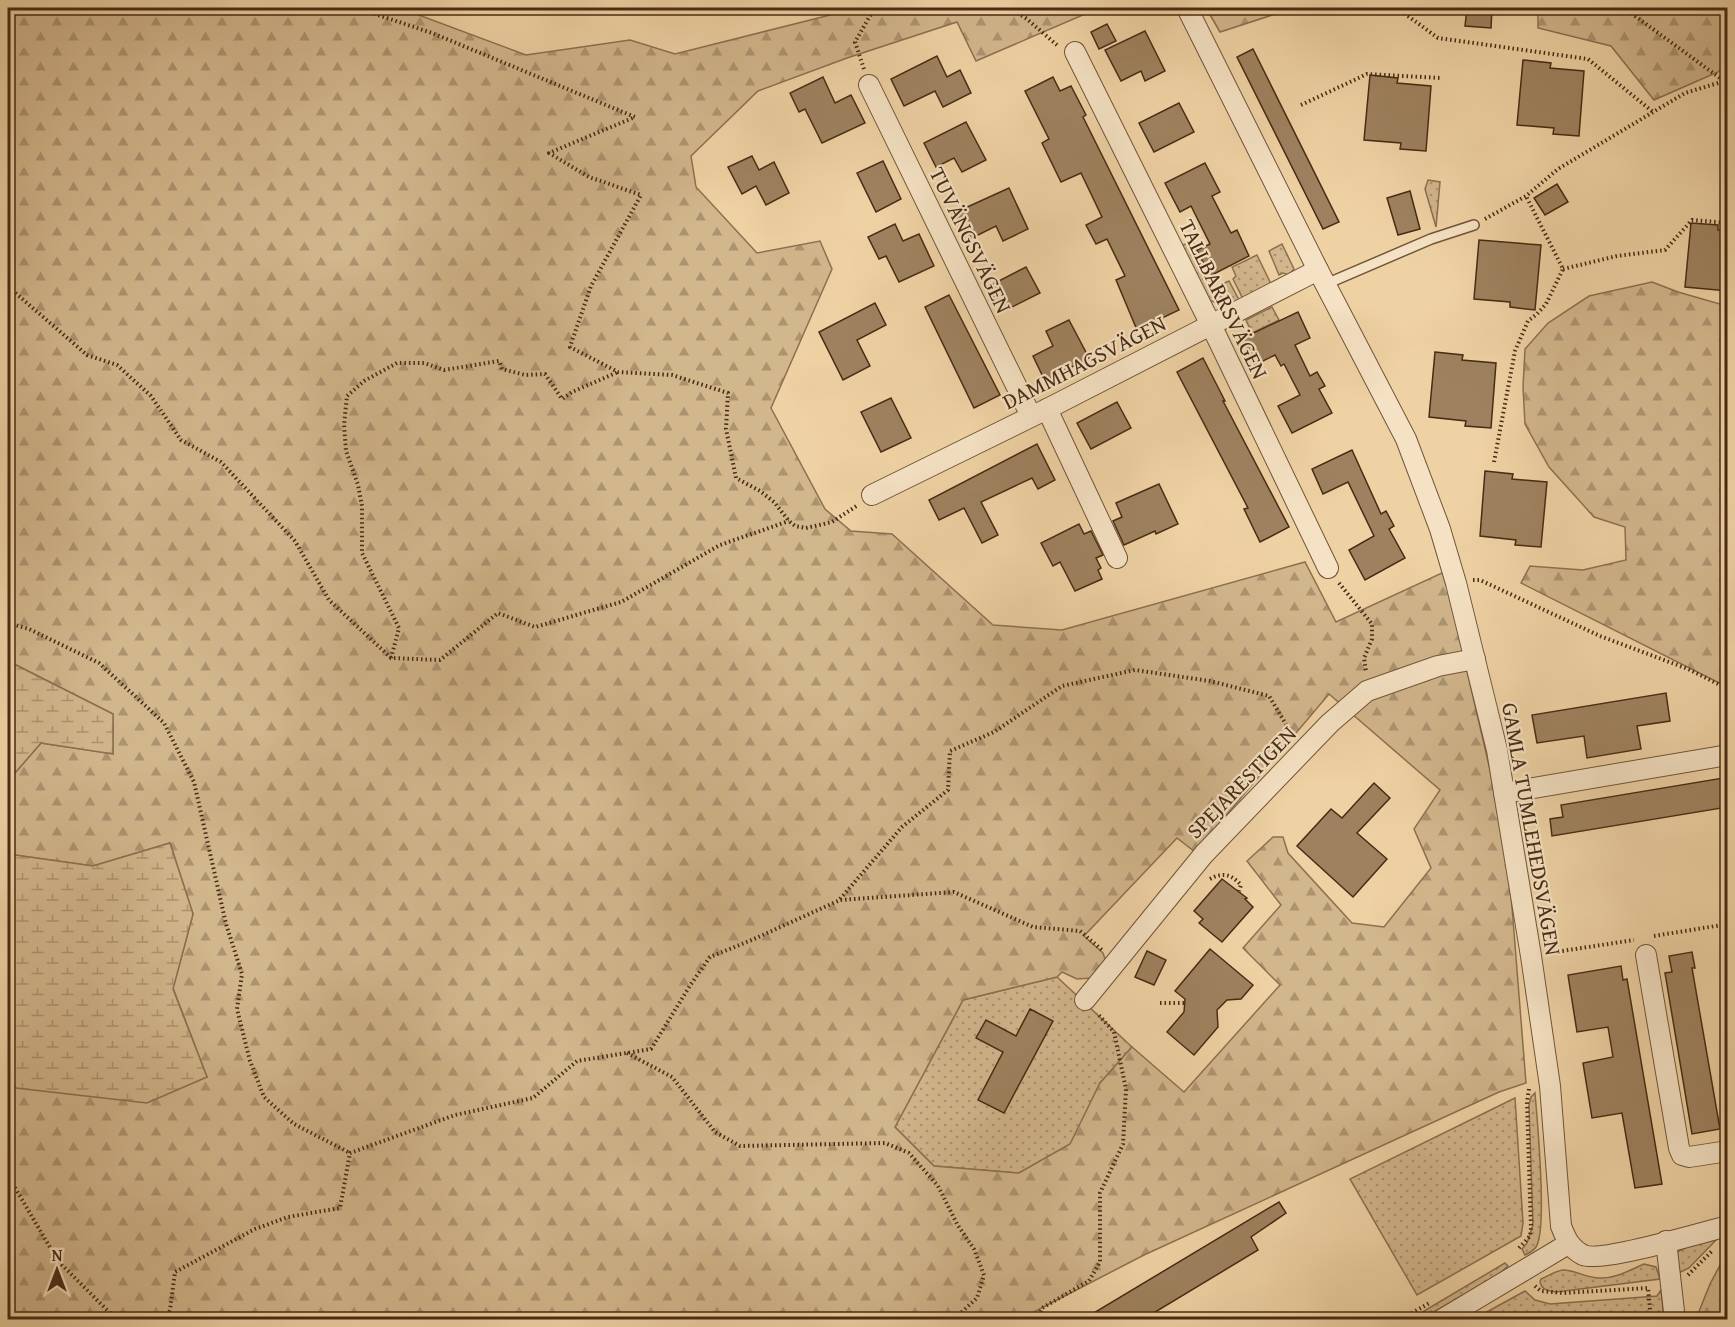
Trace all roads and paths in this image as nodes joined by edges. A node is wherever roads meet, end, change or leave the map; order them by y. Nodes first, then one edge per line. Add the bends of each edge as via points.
1 (357, 8) edge
2 (890, 8) edge
3 (1010, 8) edge
4 (1187, 8) edge
5 (1396, 8) edge
6 (1624, 8) edge
7 (1075, 52) joint
8 (1441, 78) dead end
9 (1726, 81) edge
10 (869, 85) joint
11 (1301, 105) dead end
12 (1654, 112) junction
13 (1526, 196) junction
14 (1728, 223) edge
15 (1474, 225) joint
16 (1563, 269) junction
17 (1322, 277) junction
18 (8, 288) edge
19 (1211, 325) junction
20 (618, 372) junction
21 (1039, 412) junction
22 (1494, 462) dead end
23 (872, 495) joint
24 (789, 521) junction
25 (1117, 558) dead end
26 (1328, 568) joint
27 (1456, 583) junction
28 (8, 623) edge
29 (391, 658) junction
30 (1475, 659) junction
31 (1728, 689) edge
32 (1367, 691) junction
33 (1302, 752) junction
34 (1728, 755) edge
35 (1504, 793) junction
36 (1207, 880) dead end
37 (1239, 891) dead end
38 (840, 900) junction
39 (1728, 924) edge
40 (1646, 954) dead end
41 (1531, 956) junction
42 (1116, 962) junction
43 (1085, 1000) joint
44 (1160, 1003) dead end
45 (1185, 1003) dead end
46 (627, 1053) junction
47 (1550, 1086) junction
48 (1728, 1151) edge
49 (350, 1153) junction
50 (8, 1182) edge
51 (1728, 1226) edge
52 (1666, 1241) junction
53 (1568, 1244) junction
54 (1514, 1252) dead end
55 (1526, 1271) junction
56 (1440, 1296) dead end
57 (117, 1320) edge
58 (166, 1320) edge
59 (953, 1320) edge
60 (1037, 1320) edge
61 (1400, 1320) edge
62 (1442, 1320) edge
63 (1651, 1320) edge
64 (1675, 1320) edge

1 - 20 path via 432,33 635,117 549,153 589,177 641,195 591,286 570,347
2 - 10 path via 872,14 855,42
3 - 7 path via 1056,45
4 - 17 street, GAMLA TUMLEHEDSVÄGEN
5 - 12 path via 1438,39 1588,59
6 - 9 path
7 - 19 street, TALLBARRSVÄGEN
8 - 11 path via 1367,74
9 - 12 path via 1685,93
10 - 21 street, TUVÄNGSVÄGEN
12 - 13 path via 1558,169
13 - 15 path
13 - 16 path
14 - 16 path via 1692,220 1665,250
15 - 17 lane
16 - 22 path via 1546,304 1528,321 1515,351
17 - 19 street, DAMMHAGSVÄGEN
17 - 27 street, GAMLA TUMLEHEDSVÄGEN via 1406,439
18 - 29 path via 87,355 117,365 151,396 181,440 221,462 295,541 329,600
19 - 21 street, DAMMHAGSVÄGEN
19 - 26 street, TALLBARRSVÄGEN
20 - 24 path via 672,375 728,393 726,429 736,478 760,490
20 - 29 path via 562,399 545,374 525,375 502,369 500,361 444,370 424,363 397,363 364,381 347,396 346,451 362,506 362,553 399,628
21 - 23 street, DAMMHAGSVÄGEN
21 - 25 street, TUVÄNGSVÄGEN
23 - 24 path via 832,522 806,528
24 - 29 path via 720,544 621,602 535,627 498,613 440,660
26 - 32 path via 1372,624 1372,639 1364,658
27 - 30 street, GAMLA TUMLEHEDSVÄGEN
27 - 31 path via 1479,580
28 - 49 path via 30,629 99,663 164,723 194,782 226,924 242,974 237,1009 250,1062 264,1097 294,1124
30 - 32 street, SPEJARESTIGEN via 1437,666
30 - 35 street, GAMLA TUMLEHEDSVÄGEN
32 - 33 street, SPEJARESTIGEN
33 - 38 path via 1269,696 1210,681 1135,670 1062,686 994,732 950,751 948,790 902,828
33 - 42 street, SPEJARESTIGEN via 1204,854
34 - 35 street
35 - 41 street, GAMLA TUMLEHEDSVÄGEN
36 - 37 path via 1228,874 1241,885
38 - 42 path via 954,892 1033,927 1080,931
38 - 46 path via 710,957 651,1049
39 - 41 path
40 - 48 street via 1679,1148 1682,1155 1689,1157
41 - 47 street, GAMLA TUMLEHEDSVÄGEN
42 - 43 street, SPEJARESTIGEN
43 - 60 path via 1114,1032 1126,1089 1123,1144 1100,1193 1100,1262 1089,1281 1042,1308
44 - 45 path
46 - 49 path via 577,1062 533,1098 455,1115
46 - 59 path via 672,1077 715,1132 740,1146 885,1143 909,1152 939,1186 957,1224 975,1249 984,1275 977,1298
47 - 53 street, GAMLA TUMLEHEDSVÄGEN via 1561,1226
47 - 54 path via 1529,1089 1531,1228 1525,1244
49 - 58 path via 340,1208 288,1217 255,1229 175,1272
50 - 57 path via 58,1261
51 - 52 street
52 - 53 street via 1590,1257
52 - 64 street
53 - 55 street
55 - 62 street
55 - 63 path via 1541,1292 1648,1288
56 - 61 path

